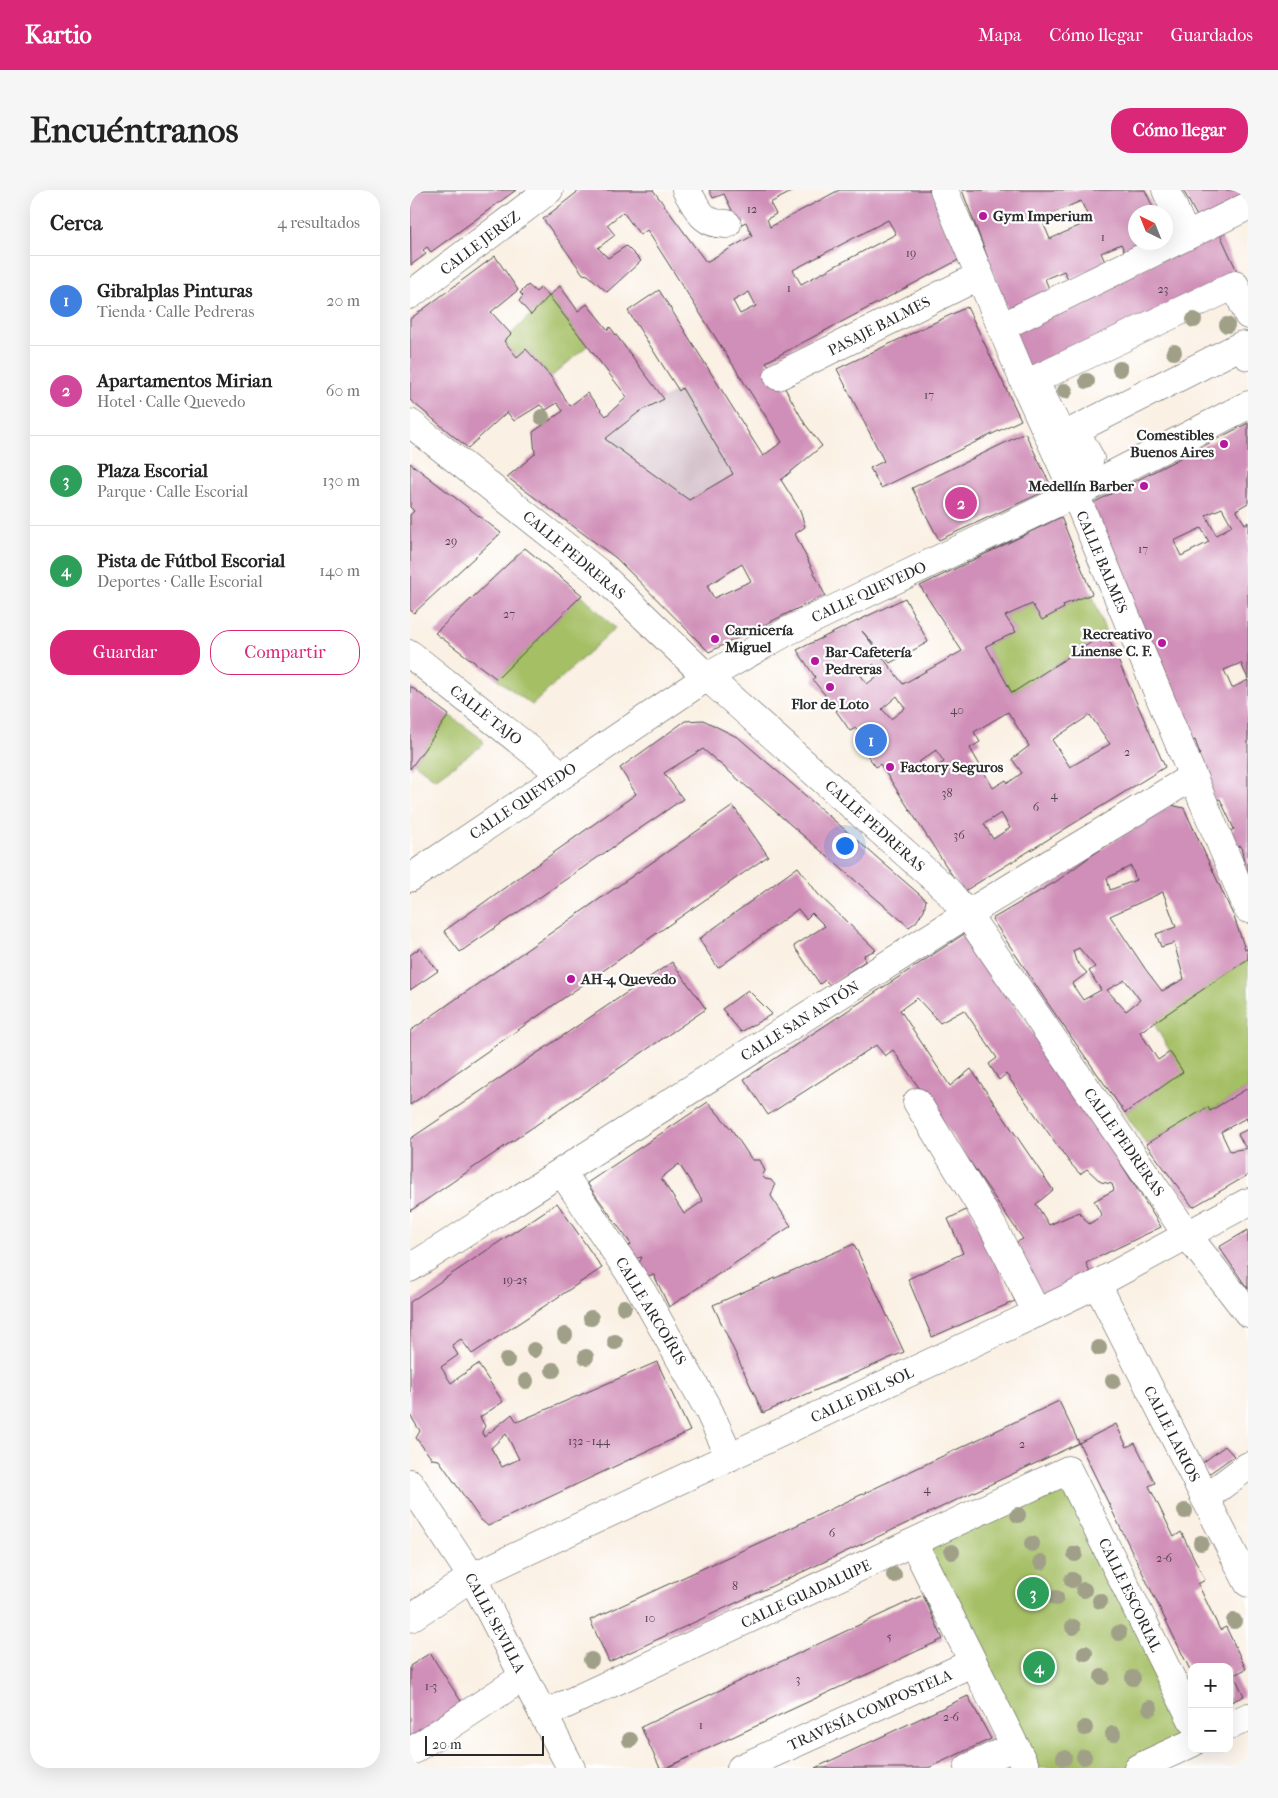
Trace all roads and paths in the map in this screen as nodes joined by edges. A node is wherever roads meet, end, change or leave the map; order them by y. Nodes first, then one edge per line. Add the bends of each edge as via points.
1 (549, 190) edge
2 (686, 190) edge
3 (944, 190) edge
4 (1166, 190) edge
5 (1248, 206) edge
6 (727, 224) dead end
7 (1186, 236) junction
8 (979, 276) junction
9 (410, 295) edge
10 (1248, 315) edge
11 (1001, 327) junction
12 (1248, 356) edge
13 (778, 376) dead end
14 (1248, 405) edge
15 (410, 423) edge
16 (1074, 494) junction
17 (410, 654) edge
18 (707, 677) junction
19 (562, 775) junction
20 (1192, 777) junction
21 (410, 878) edge
22 (1247, 908) edge
23 (967, 914) junction
24 (917, 1102) dead end
25 (562, 1172) junction
26 (1248, 1202) edge
27 (1188, 1236) junction
28 (410, 1268) edge
29 (1097, 1284) junction
30 (1037, 1313) junction
31 (1248, 1313) edge
32 (730, 1457) junction
33 (1248, 1466) edge
34 (1068, 1470) joint
35 (412, 1492) edge
36 (1205, 1498) junction
37 (914, 1544) junction
38 (472, 1577) junction
39 (1248, 1583) edge
40 (410, 1618) edge
41 (972, 1664) junction
42 (523, 1677) junction
43 (1188, 1712) edge
44 (543, 1715) junction
45 (1248, 1717) edge
46 (1233, 1724) edge
47 (1188, 1745) edge
48 (410, 1752) edge
49 (1020, 1757) edge
50 (571, 1768) edge
51 (741, 1768) edge
52 (968, 1768) edge
53 (1138, 1768) edge

1 - 9 street, CALLE JEREZ
2 - 6 street via 703,217 714,224
3 - 8 street, CALLE BALMES
4 - 7 street
5 - 7 street
7 - 11 street
8 - 11 street, CALLE BALMES
8 - 13 street, PASAJE BALMES
10 - 12 street via 1235,285 1034,380 1077,465 1090,458 1076,430 1242,345
11 - 16 street, CALLE BALMES
14 - 16 street, CALLE QUEVEDO
15 - 18 street, CALLE PEDRERAS via 598,572
16 - 18 street, CALLE QUEVEDO via 788,631
16 - 20 street, CALLE BALMES
17 - 19 street, CALLE TAJO
18 - 19 street, CALLE QUEVEDO
18 - 23 street, CALLE PEDRERAS via 947,890
19 - 21 street, CALLE QUEVEDO
20 - 22 street, CALLE BALMES
20 - 23 street, CALLE SAN ANTÓN
23 - 25 street, CALLE SAN ANTÓN
23 - 27 street, CALLE PEDRERAS
24 - 30 street via 994,1227
25 - 28 street, CALLE SAN ANTÓN
25 - 32 street, CALLE ARCOÍRIS via 643,1293
26 - 27 street, CALLE DEL SOL
27 - 29 street, CALLE DEL SOL
27 - 31 street, CALLE PEDRERAS
29 - 30 street, CALLE DEL SOL
29 - 36 street, CALLE LARIOS
30 - 32 street, CALLE DEL SOL
32 - 38 street, CALLE DEL SOL
33 - 36 street
34 - 37 street, CALLE GUADALUPE
34 - 43 street, CALLE ESCORIAL
35 - 38 street, CALLE SEVILLA
36 - 39 street, CALLE LARIOS
37 - 41 street
37 - 44 street, CALLE GUADALUPE
38 - 40 street, CALLE DEL SOL
38 - 42 street, CALLE SEVILLA
41 - 49 street
41 - 51 street, TRAVESÍA COMPOSTELA
42 - 44 street, CALLE SEVILLA
42 - 48 street
44 - 50 street, CALLE SEVILLA
45 - 46 street
47 - 53 street
49 - 52 street

